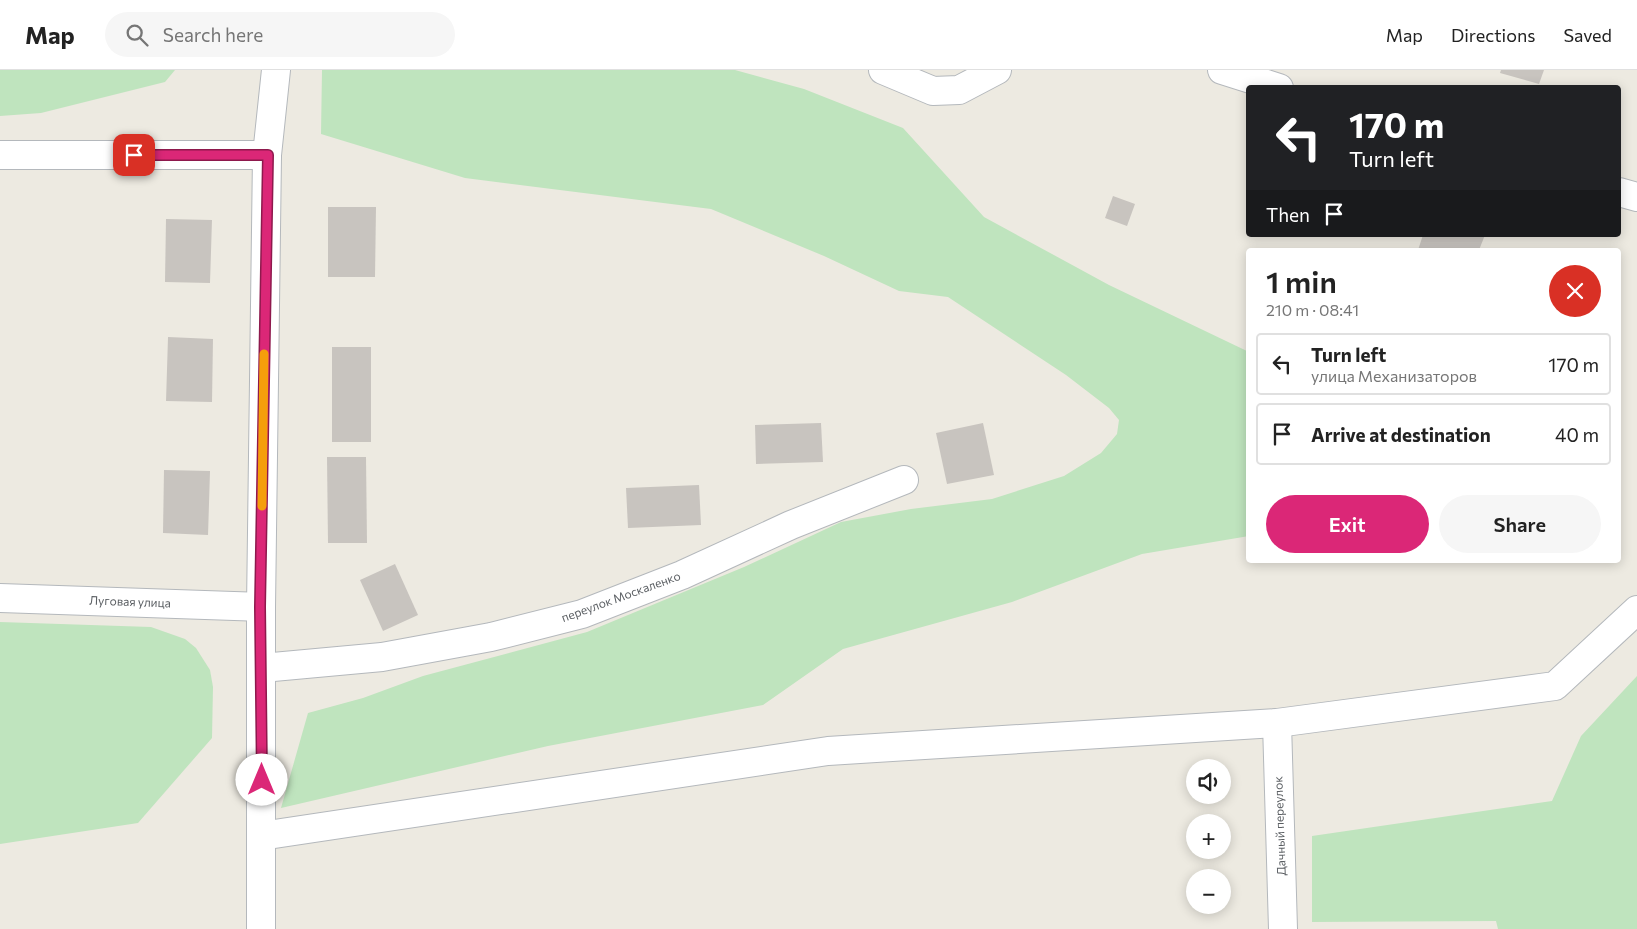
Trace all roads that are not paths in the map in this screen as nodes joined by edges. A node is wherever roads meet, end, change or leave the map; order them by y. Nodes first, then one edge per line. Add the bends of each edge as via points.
1 (276, 70) edge
2 (883, 70) edge
3 (997, 70) edge
4 (1222, 70) edge
5 (1270, 85) edge
6 (0, 155) edge
7 (268, 155) junction
8 (1621, 193) edge
9 (1637, 197) edge
10 (904, 480) dead end
11 (0, 598) edge
12 (260, 607) junction
13 (1637, 610) edge
14 (262, 668) junction
15 (1277, 722) junction
16 (261, 836) junction
17 (261, 929) edge
18 (1283, 929) edge

1 - 7 street
2 - 3 street via 932,91 959,90
4 - 5 street
6 - 7 street
7 - 12 street
8 - 9 street
10 - 14 street, переулок Москаленко via 582,614 491,637 382,657
11 - 12 street, Луговая улица
12 - 14 street
13 - 15 street via 1555,686
14 - 16 street
15 - 16 street via 828,751
15 - 18 street, Дачный переулок
16 - 17 street

